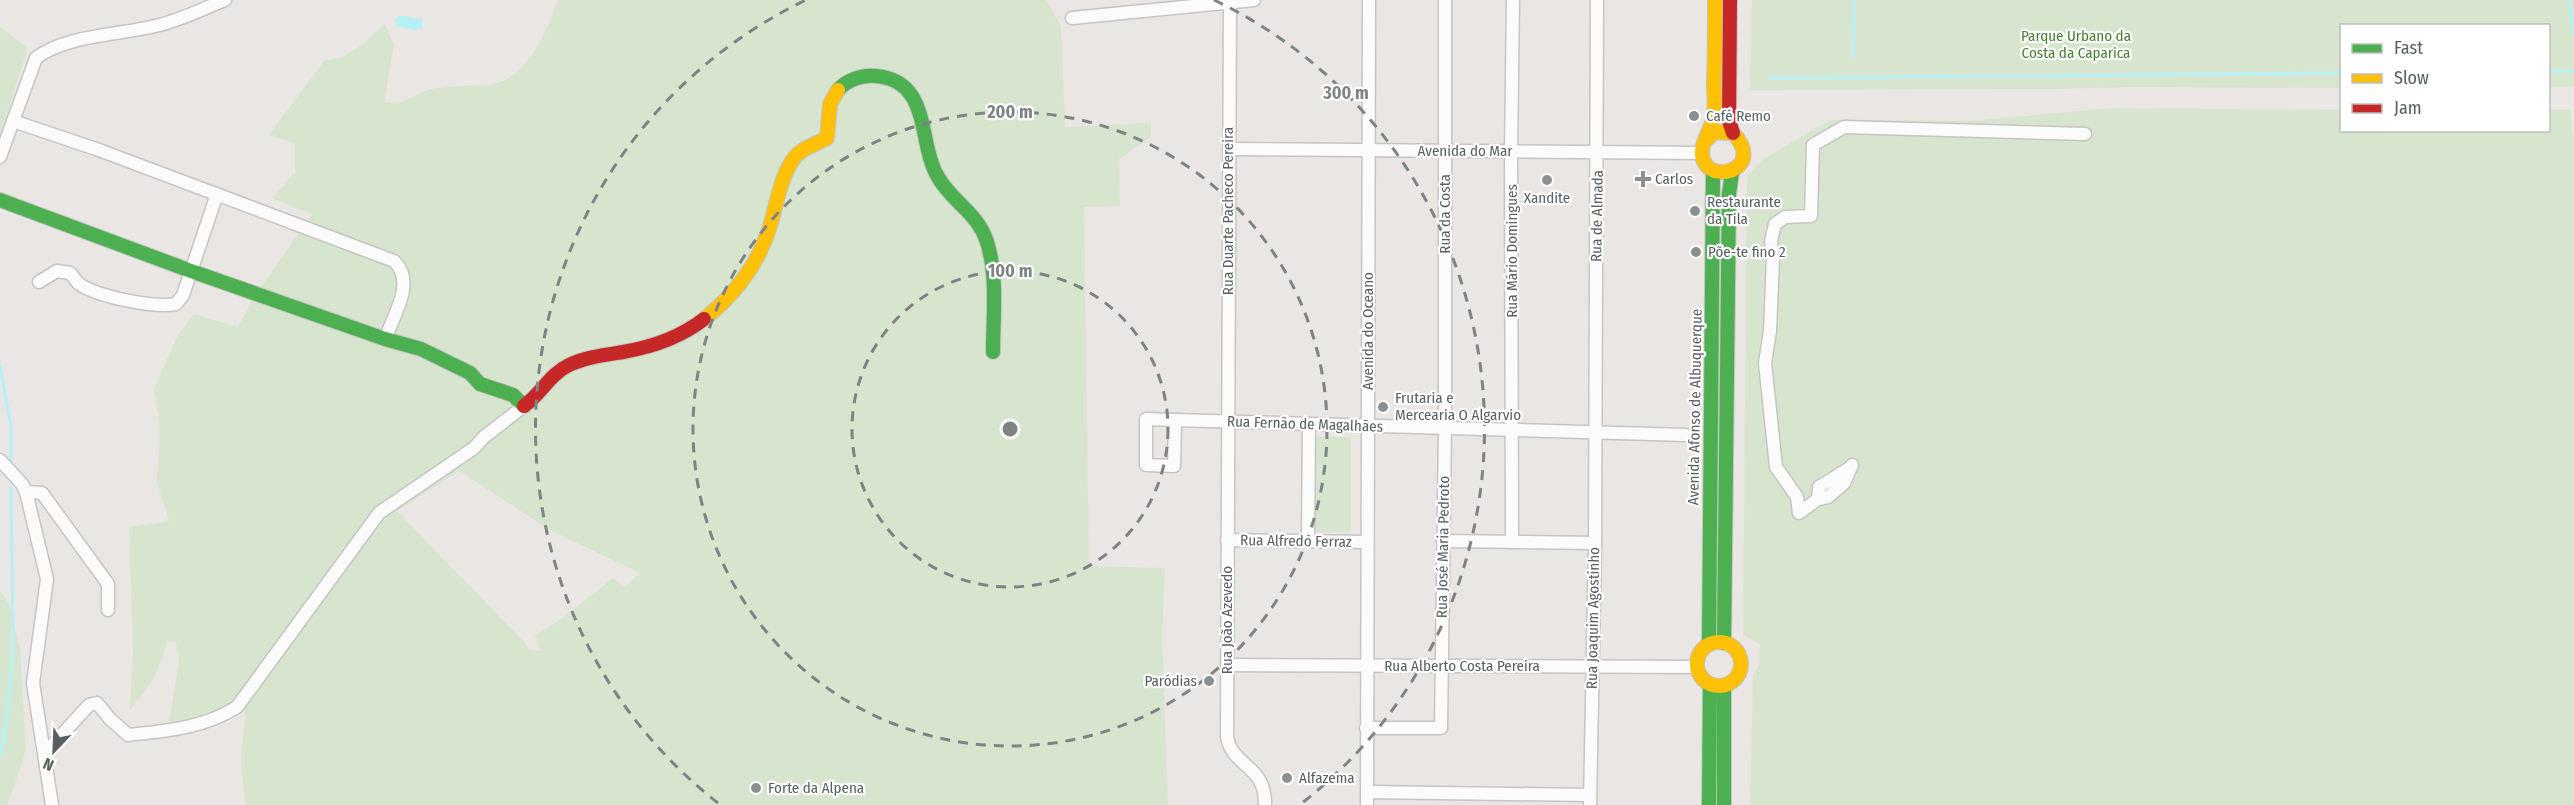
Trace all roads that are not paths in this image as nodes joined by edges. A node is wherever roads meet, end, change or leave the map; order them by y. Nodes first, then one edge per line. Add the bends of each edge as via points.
1 (225, 0) edge
2 (1254, 0) edge
3 (1369, 0) edge
4 (1445, 0) edge
5 (1513, 0) edge
6 (1597, 0) edge
7 (1715, 0) edge
8 (1730, 0) edge
9 (1230, 1) edge
10 (1135, 6) edge
11 (1072, 18) dead end
12 (13, 121) junction
13 (1732, 133) junction
14 (2085, 134) dead end
15 (1704, 147) junction
16 (1229, 149) junction
17 (1369, 150) junction
18 (1445, 151) junction
19 (1511, 152) junction
20 (1598, 152) junction
21 (0, 157) edge
22 (1713, 171) junction
23 (1732, 172) junction
24 (217, 194) junction
25 (0, 200) edge
26 (191, 271) junction
27 (39, 282) dead end
28 (385, 339) junction
29 (993, 352) dead end
30 (524, 406) junction
31 (1175, 420) dead end
32 (1227, 421) junction
33 (1309, 424) junction
34 (1367, 425) junction
35 (1445, 428) junction
36 (1513, 429) junction
37 (1595, 432) junction
38 (1686, 435) dead end
39 (0, 460) edge
40 (1852, 465) dead end
41 (26, 492) junction
42 (1227, 540) junction
43 (1308, 541) junction
44 (1443, 541) junction
45 (1366, 542) junction
46 (1512, 542) junction
47 (1595, 543) junction
48 (108, 610) dead end
49 (1724, 643) junction
50 (1709, 644) junction
51 (1228, 665) junction
52 (1366, 665) junction
53 (1442, 666) junction
54 (1592, 666) junction
55 (1697, 667) junction
56 (1717, 685) junction
57 (1366, 728) junction
58 (45, 753) junction
59 (1367, 799) edge
60 (1590, 800) edge
61 (52, 805) edge
62 (1265, 805) edge
63 (1709, 805) edge
64 (1724, 805) edge

1 - 12 street via 158,26 45,51 36,58
2 - 9 street
3 - 17 street, Avenida do Oceano
4 - 18 street, Rua da Costa
5 - 19 street, Rua Mário Domingues
6 - 20 street, Rua de Almada
7 - 15 main road via 1714,116
8 - 13 main road, Avenida Afonso de Albuquerque
9 - 10 street
9 - 16 street, Rua Duarte Pacheco Pereira
10 - 11 street
12 - 21 street
12 - 24 street
13 - 15 main road via 1715,132
13 - 23 main road, Avenida Afonso de Albuquerque via 1742,142 1744,156
14 - 40 street via 1844,127 1814,145 1811,216 1785,218 1775,224 1771,241 1770,331 1765,363 1776,467 1797,497 1799,513 1844,483
15 - 20 street, Avenida do Mar
15 - 22 main road via 1707,166
16 - 17 street, Avenida do Mar
16 - 32 street, Rua Duarte Pacheco Pereira
17 - 18 street, Avenida do Mar
17 - 34 street, Avenida do Oceano
18 - 19 street, Avenida do Mar
18 - 35 street, Rua da Costa
19 - 20 street, Avenida do Mar
19 - 36 street, Rua Mário Domingues
20 - 37 street, Rua de Almada
22 - 23 main road
22 - 50 main road, Avenida Afonso de Albuquerque
23 - 49 main road, Avenida Afonso de Albuquerque
24 - 26 street
24 - 28 street via 394,261 402,269 405,284
25 - 26 main road
26 - 27 street via 176,304 163,306 122,300 79,284 70,273 57,271
26 - 28 main road
28 - 30 main road via 421,349 453,364 480,384 513,395
29 - 30 main road via 990,257 982,229 947,192 934,170 914,99 891,78 870,76 848,80 835,92 829,104 827,138 795,158 756,262 719,307 674,339 568,365 553,373
30 - 58 street via 465,454 379,513 237,707 204,724 128,735 97,703 89,705
31 - 32 street, Rua Fernão de Magalhães
32 - 33 street, Rua Fernão de Magalhães
32 - 42 street, Rua João Azevedo
33 - 34 street, Rua Fernão de Magalhães
33 - 43 street
34 - 35 street, Rua Fernão de Magalhães
34 - 45 street, Avenida do Oceano
35 - 36 street, Rua Fernão de Magalhães
35 - 44 street, Rua José Maria Pedroto
36 - 37 street, Rua Fernão de Magalhães
36 - 46 street, Rua Mário Domingues
37 - 38 street, Rua Fernão de Magalhães
37 - 47 street, Rua Joaquim Agostinho
39 - 41 street
41 - 48 street via 42,493 108,584
41 - 58 street via 46,579 33,683
42 - 43 street, Rua Alfredo Ferraz
42 - 51 street, Rua João Azevedo
43 - 45 street, Rua Alfredo Ferraz
44 - 46 street
44 - 53 street, Rua José Maria Pedroto
45 - 52 street, Avenida do Oceano
46 - 47 street
47 - 54 street, Rua Joaquim Agostinho
49 - 50 main road
49 - 56 main road via 1737,651 1741,664 1736,678
50 - 55 main road, Avenida Afonso de Albuquerque via 1702,649
51 - 52 street, Rua Alberto Costa Pereira
51 - 62 street, Rua João Azevedo via 1228,744 1263,784
52 - 53 street, Rua Alberto Costa Pereira
52 - 57 street, Avenida do Oceano
53 - 54 street, Rua Alberto Costa Pereira
53 - 57 street, Rua José Maria Pedroto via 1441,728
54 - 55 street, Rua Alberto Costa Pereira
54 - 60 street, Rua Joaquim Agostinho
55 - 56 main road via 1703,680
56 - 63 main road
56 - 64 main road
57 - 59 street, Avenida do Oceano
58 - 61 street
59 - 60 street

